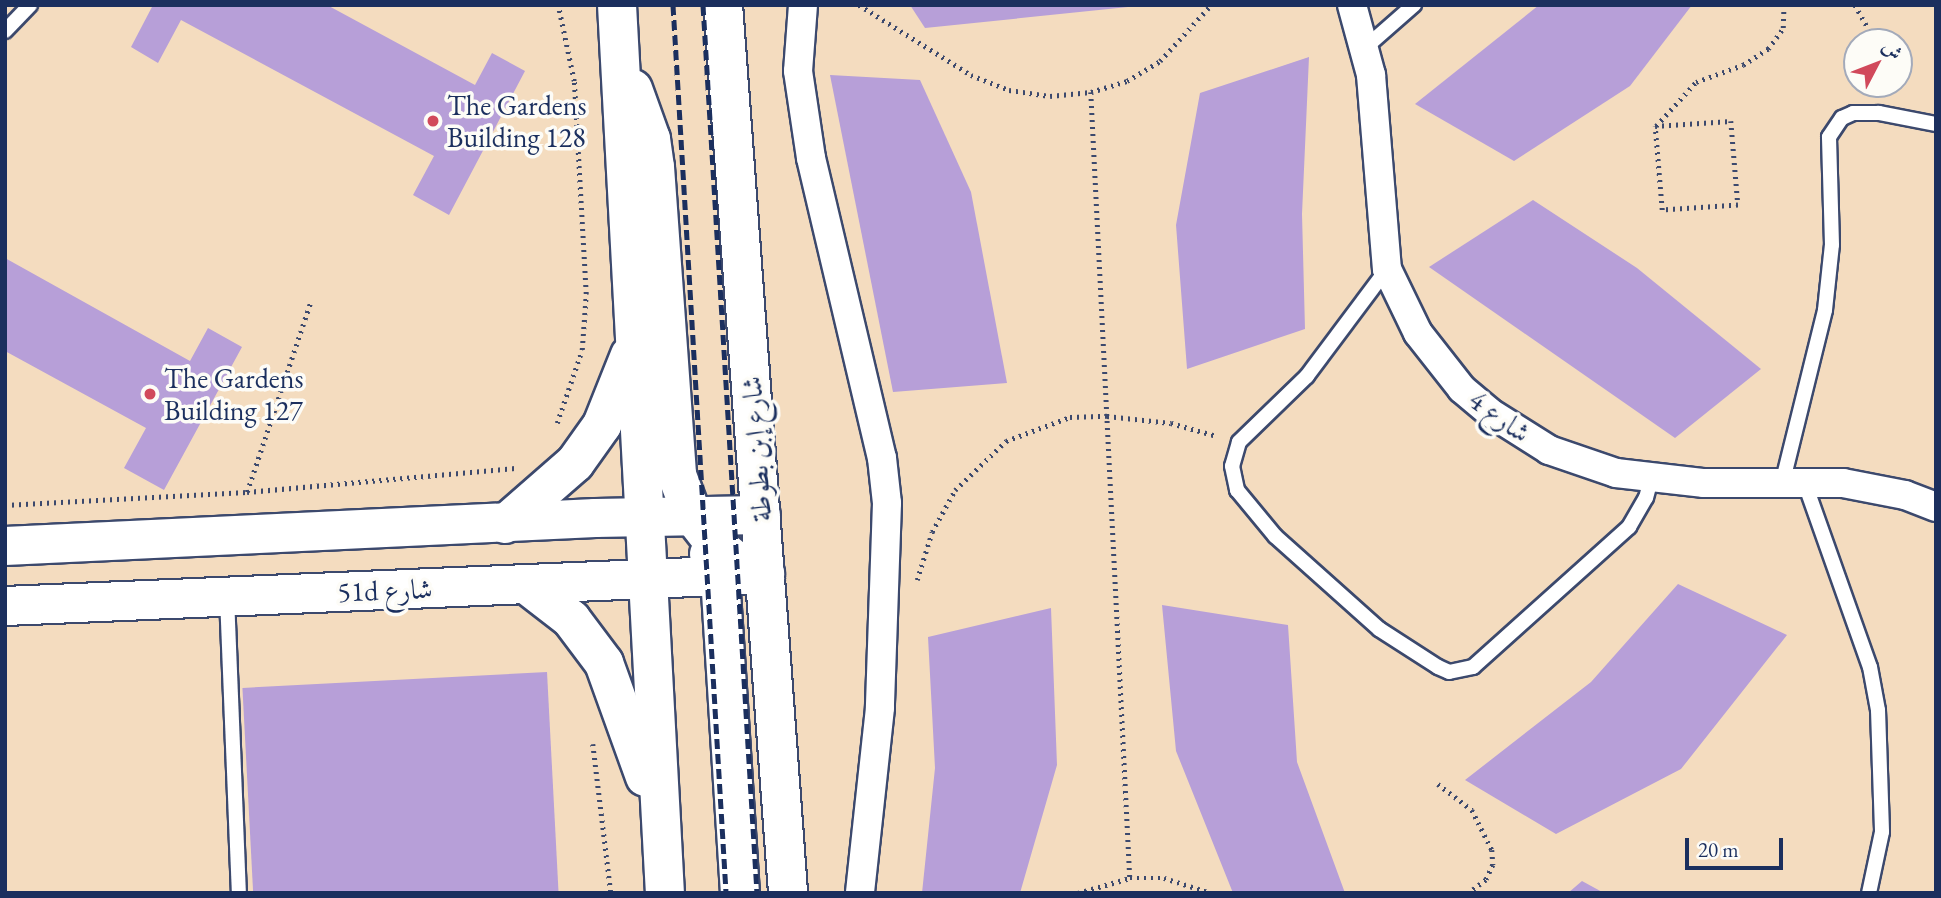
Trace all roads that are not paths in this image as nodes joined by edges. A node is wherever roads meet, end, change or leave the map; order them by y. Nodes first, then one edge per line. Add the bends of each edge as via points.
1 (30, 5) edge
2 (617, 5) edge
3 (723, 5) edge
4 (803, 5) edge
5 (1352, 5) edge
6 (1414, 5) edge
7 (5, 31) edge
8 (1366, 47) junction
9 (620, 66) junction
10 (1936, 124) edge
11 (1388, 269) junction
12 (635, 340) junction
13 (1651, 479) junction
14 (1793, 480) junction
15 (1936, 508) edge
16 (692, 514) junction
17 (761, 515) junction
18 (646, 519) junction
19 (505, 524) junction
20 (5, 545) edge
21 (765, 574) junction
22 (720, 576) junction
23 (648, 579) junction
24 (527, 585) junction
25 (227, 596) junction
26 (5, 606) edge
27 (660, 825) junction
28 (239, 893) edge
29 (665, 893) edge
30 (740, 893) edge
31 (788, 893) edge
32 (860, 893) edge
33 (1869, 893) edge

1 - 7 lane
2 - 9 main road
3 - 17 main road, شارع إبن بطوطة
4 - 32 street via 798,71 811,158 882,458 887,503 880,708
5 - 8 street, شارع 4
6 - 8 lane
8 - 11 street, شارع 4
9 - 12 main road
9 - 16 main road via 643,111 651,139 677,475
10 - 14 lane via 1853,113 1842,118 1829,137 1832,245 1825,310
11 - 13 street, شارع 4 via 1418,333 1462,389 1489,412 1518,433 1582,463
11 - 13 lane via 1307,376 1233,453 1233,479 1275,536 1379,629 1449,671 1473,667 1629,527
12 - 18 main road
12 - 19 main road via 607,415 575,463
13 - 14 street, شارع 4 via 1731,484
14 - 15 street, شارع 4 via 1882,489
14 - 33 lane via 1870,667 1878,710 1882,832
16 - 17 main road
16 - 18 main road
16 - 21 main road via 728,554
17 - 21 main road, شارع إبن بطوطة
18 - 19 main road
18 - 22 main road via 664,521 696,538
18 - 23 main road
19 - 20 main road
21 - 22 main road, 51d شارع
21 - 31 main road, شارع إبن بطوطة
22 - 23 main road, 51d شارع
22 - 30 main road
23 - 24 main road, 51d شارع
23 - 27 main road
24 - 25 main road, 51d شارع
24 - 27 main road via 571,619 604,663
25 - 26 main road, 51d شارع
25 - 28 lane
27 - 29 main road

